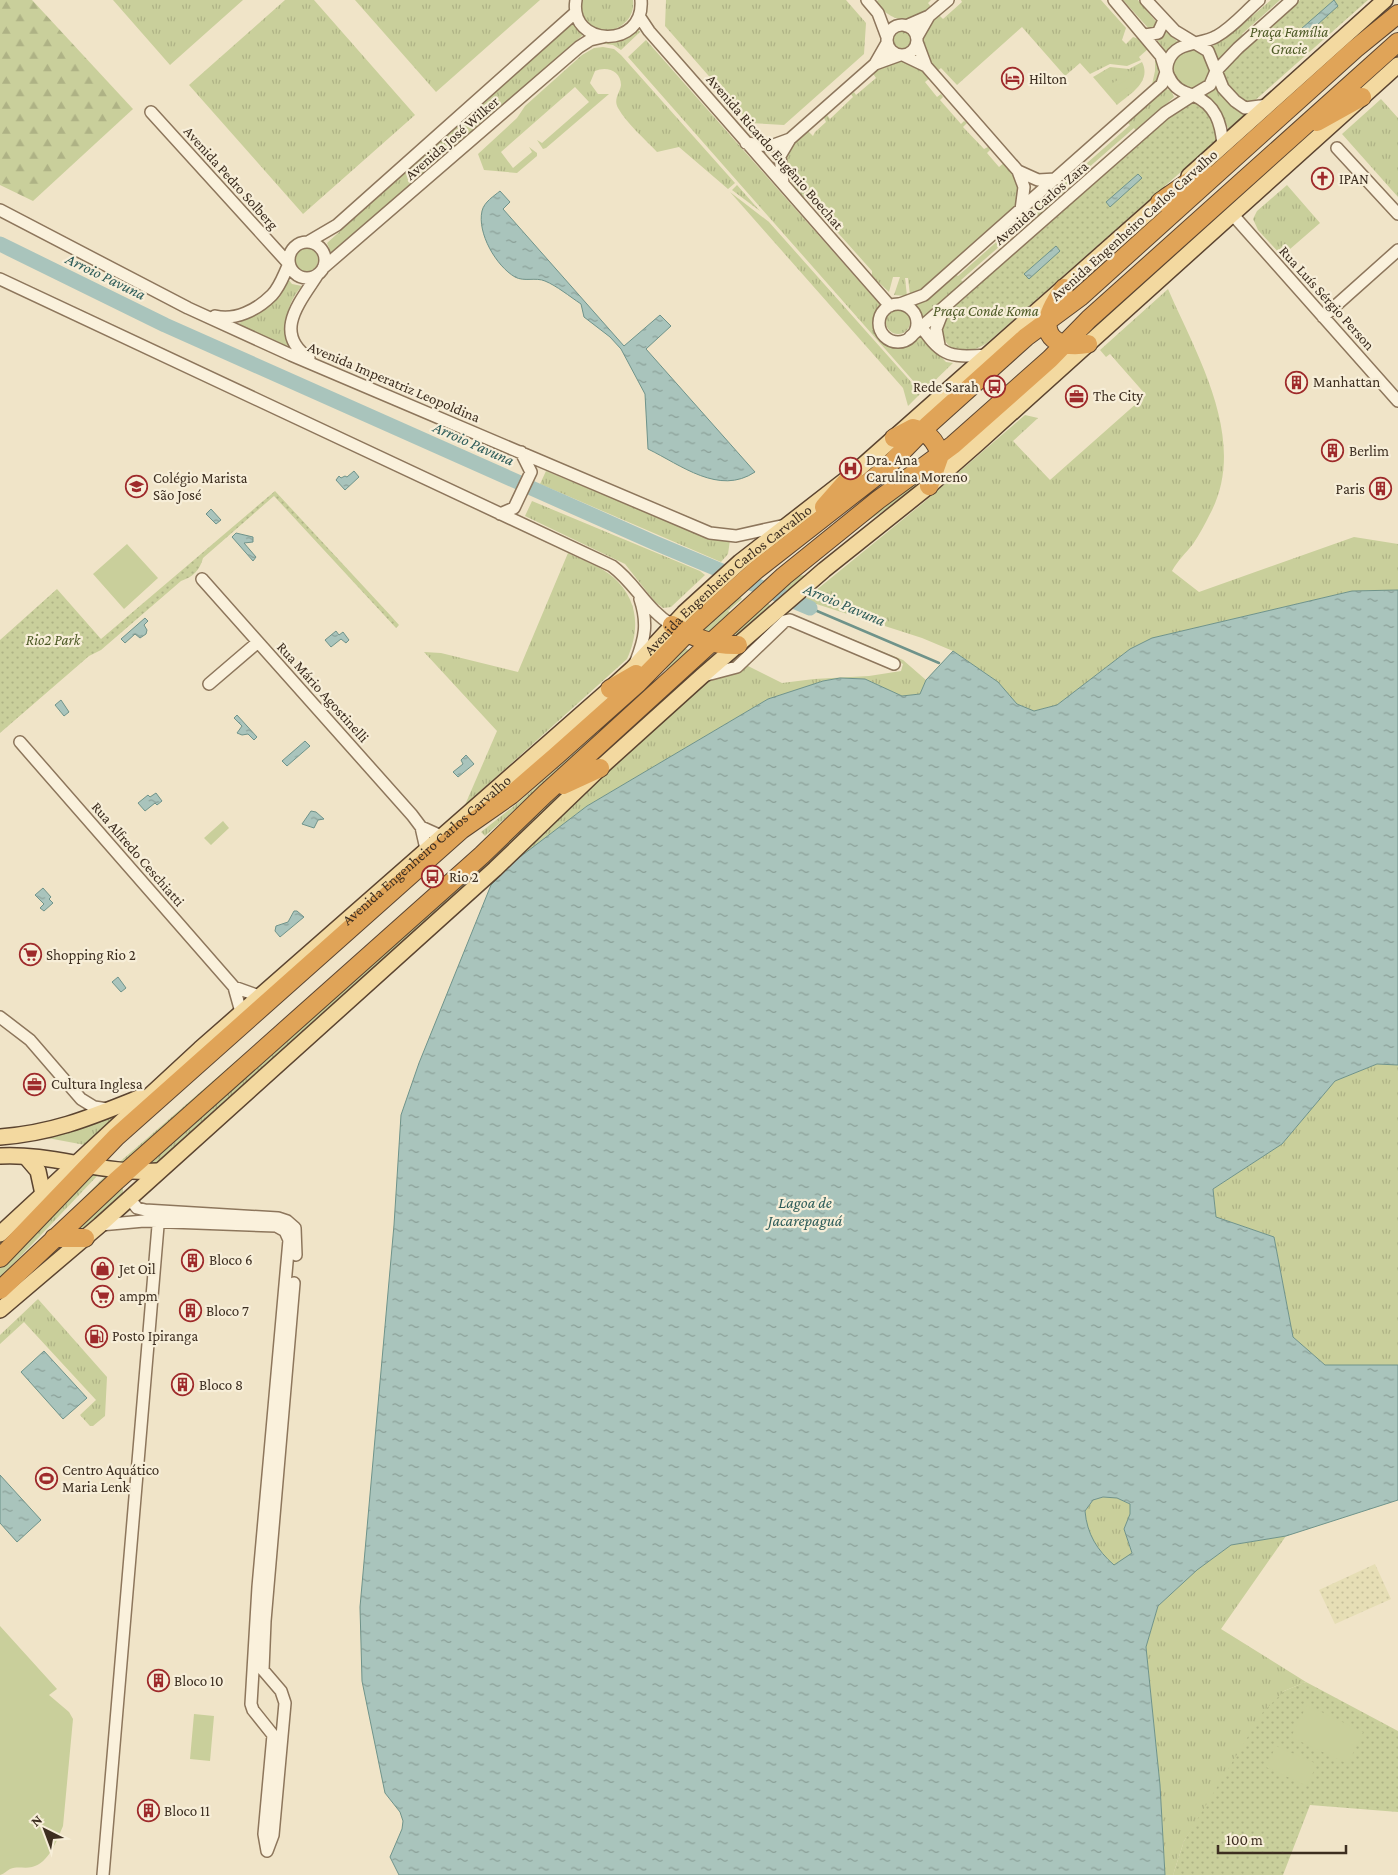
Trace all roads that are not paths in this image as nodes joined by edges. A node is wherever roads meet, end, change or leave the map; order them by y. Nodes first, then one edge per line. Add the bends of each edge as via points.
1 (576, 0) edge
2 (867, 0) edge
3 (948, 0) edge
4 (1114, 0) edge
5 (1146, 0) edge
6 (1259, 0) edge
7 (1292, 0) edge
8 (1385, 0) edge
9 (641, 5) edge
10 (576, 12) junction
11 (878, 14) junction
12 (1398, 14) edge
13 (929, 16) junction
14 (1164, 20) junction
15 (904, 25) junction
16 (1145, 35) junction
17 (603, 37) junction
18 (917, 39) junction
19 (888, 40) junction
20 (1398, 42) edge
21 (1194, 44) junction
22 (1355, 49) junction
23 (902, 55) junction
24 (875, 64) junction
25 (1398, 65) edge
26 (926, 66) junction
27 (1216, 71) junction
28 (1166, 72) junction
29 (1193, 95) junction
30 (1362, 97) junction
31 (1268, 105) junction
32 (151, 112) dead end
33 (790, 139) junction
34 (1288, 139) junction
35 (746, 143) junction
36 (1223, 145) junction
37 (1337, 148) dead end
38 (1018, 171) junction
39 (1056, 179) junction
40 (783, 185) junction
41 (1160, 202) junction
42 (0, 210) edge
43 (1020, 210) junction
44 (1398, 214) edge
45 (1233, 215) junction
46 (308, 242) junction
47 (1398, 250) edge
48 (289, 264) junction
49 (320, 271) junction
50 (0, 279) edge
51 (1064, 288) junction
52 (895, 305) junction
53 (947, 305) junction
54 (188, 308) junction
55 (1323, 317) junction
56 (1048, 320) junction
57 (919, 323) junction
58 (1088, 344) junction
59 (1064, 345) junction
60 (939, 347) junction
61 (986, 355) junction
62 (325, 369) junction
63 (1398, 401) edge
64 (922, 431) junction
65 (894, 438) junction
66 (521, 452) junction
67 (940, 455) junction
68 (853, 474) joint
69 (929, 486) junction
70 (500, 514) junction
71 (792, 531) junction
72 (202, 579) dead end
73 (637, 593) junction
74 (679, 629) junction
75 (258, 642) junction
76 (711, 642) junction
77 (738, 645) junction
78 (669, 651) junction
79 (894, 664) dead end
80 (632, 669) junction
81 (702, 676) junction
82 (209, 684) dead end
83 (610, 689) junction
84 (20, 742) dead end
85 (600, 768) junction
86 (545, 794) junction
87 (421, 827) junction
88 (441, 836) junction
89 (426, 849) junction
90 (234, 987) junction
91 (259, 996) junction
92 (241, 1012) junction
93 (0, 1017) edge
94 (152, 1092) junction
95 (110, 1110) junction
96 (0, 1137) edge
97 (0, 1156) edge
98 (26, 1157) junction
99 (80, 1166) junction
100 (127, 1171) junction
101 (158, 1171) junction
102 (42, 1194) junction
103 (129, 1198) junction
104 (159, 1216) junction
105 (100, 1225) junction
106 (0, 1234) edge
107 (54, 1238) junction
108 (85, 1238) junction
109 (0, 1258) edge
110 (0, 1290) edge
111 (0, 1310) edge
112 (258, 1671) junction
113 (278, 1735) junction
114 (104, 1875) edge

1 - 10 street
2 - 11 street
3 - 13 street
4 - 16 street
5 - 14 street
6 - 21 street via 1216,37
7 - 27 street
8 - 31 main road, Avenida Engenheiro Carlos Carvalho
9 - 17 street, Avenida José Wilker via 633,26 625,33
9 - 35 street, Avenida Ricardo Eugênio Boechat via 649,31
10 - 17 street via 586,29
10 - 46 street, Avenida José Wilker via 337,225
11 - 15 street
11 - 19 street
12 - 22 highway, Avenida Engenheiro Carlos Carvalho
13 - 15 street
13 - 18 street
14 - 16 street via 1158,33
14 - 21 street
15 - 18 street via 913,30
15 - 19 street via 893,28
16 - 28 street via 1161,56
17 - 49 street, Avenida José Wilker via 579,47
18 - 23 street via 912,51
18 - 26 street
19 - 23 street via 892,51
19 - 24 street
20 - 34 highway
21 - 27 street via 1208,51
21 - 28 street via 1174,52
22 - 41 highway via 1341,57 1194,179
22 - 56 highway, Avenida Engenheiro Carlos Carvalho via 1086,291
23 - 24 street
23 - 26 street
24 - 33 street
25 - 30 main road
26 - 38 street
27 - 29 street via 1210,85
27 - 31 street via 1222,88 1240,105 1245,108
28 - 29 street via 1179,90
28 - 39 street, Avenida Carlos Zara via 1162,84
29 - 36 street via 1201,98 1219,118
29 - 53 street, Avenida Carlos Zara via 1165,113
30 - 34 highway
30 - 45 main road
31 - 36 main road, Avenida Engenheiro Carlos Carvalho
32 - 48 street, Avenida Pedro Solberg
33 - 35 street via 771,146
33 - 40 street via 780,156
34 - 59 highway
35 - 40 street, Avenida Ricardo Eugênio Boechat
36 - 41 main road, Avenida Engenheiro Carlos Carvalho
37 - 44 street
38 - 39 street via 1038,180
38 - 43 street via 1024,188
39 - 43 street, Avenida Carlos Zara
40 - 52 street, Avenida Ricardo Eugênio Boechat
41 - 51 main road, Avenida Engenheiro Carlos Carvalho
42 - 54 street, Avenida Imperatriz Leopoldina
43 - 52 street, Avenida Carlos Zara via 924,294
45 - 55 street, Rua Luís Sérgio Person
45 - 58 main road
46 - 48 street via 293,248
46 - 49 street via 322,251 324,257
47 - 55 street
48 - 49 street via 298,276 308,278
48 - 54 street via 272,295 236,317 226,319
49 - 62 street, Avenida José Wilker via 297,307 290,332 298,349
50 - 70 street
51 - 56 highway
51 - 61 main road, Avenida Engenheiro Carlos Carvalho
52 - 57 street via 910,308
52 - 57 street via 879,319 880,331 888,340 900,342 910,337
53 - 57 street, Avenida Carlos Zara
53 - 60 street via 936,330
54 - 62 street, Avenida Imperatriz Leopoldina
55 - 63 street, Rua Luís Sérgio Person
56 - 59 highway via 1050,333
56 - 64 highway, Avenida Engenheiro Carlos Carvalho
57 - 60 street
58 - 59 highway
58 - 69 main road
59 - 67 highway
60 - 61 street via 956,357
61 - 65 main road, Avenida Engenheiro Carlos Carvalho
62 - 66 street, Avenida Imperatriz Leopoldina
64 - 65 highway via 911,428
64 - 67 highway via 938,447
64 - 71 highway, Avenida Engenheiro Carlos Carvalho via 871,481
65 - 68 main road, Avenida Engenheiro Carlos Carvalho
66 - 70 street via 530,467 529,478 514,508
66 - 71 street, Avenida Imperatriz Leopoldina via 710,533 736,536
67 - 69 highway
67 - 76 highway via 878,500 781,579
68 - 71 highway
69 - 77 main road
70 - 73 street via 612,566
71 - 74 highway, Avenida Engenheiro Carlos Carvalho
72 - 75 street, Rua Mário Agostinelli
73 - 74 street via 656,614
73 - 80 street via 645,615 646,630
74 - 76 highway
74 - 78 highway, Avenida Engenheiro Carlos Carvalho
74 - 80 main road, Avenida Engenheiro Carlos Carvalho
75 - 82 street
75 - 87 street, Rua Mário Agostinelli
76 - 77 highway
76 - 86 highway
77 - 81 main road
78 - 83 highway
78 - 99 highway, Avenida Engenheiro Carlos Carvalho via 638,683 511,795 446,843 124,1131
79 - 81 street via 790,620 785,621 737,667
80 - 83 main road, Avenida Engenheiro Carlos Carvalho
81 - 85 main road
83 - 88 main road, Avenida Engenheiro Carlos Carvalho
84 - 90 street, Rua Alfredo Ceschiatti
85 - 86 highway
85 - 101 main road via 495,869
86 - 100 highway via 475,862
87 - 88 street, Rua Mário Agostinelli
87 - 89 street, Rua Mário Agostinelli
88 - 89 main road, Avenida Engenheiro Carlos Carvalho
89 - 91 main road, Avenida Engenheiro Carlos Carvalho
90 - 91 street, Rua Alfredo Ceschiatti
90 - 92 street, Rua Alfredo Ceschiatti
91 - 92 main road, Avenida Engenheiro Carlos Carvalho
92 - 94 main road, Avenida Engenheiro Carlos Carvalho
93 - 95 street via 30,1040 81,1099 94,1107
94 - 95 main road
94 - 99 main road, Avenida Engenheiro Carlos Carvalho
95 - 96 main road via 43,1132
97 - 98 main road
98 - 99 main road
98 - 102 main road via 38,1171
99 - 100 main road
99 - 102 main road
99 - 109 highway
100 - 101 main road
100 - 107 highway
101 - 103 main road
102 - 106 main road
103 - 104 street via 139,1208
103 - 105 main road
104 - 105 street
104 - 112 street via 283,1220 295,1228 297,1236 292,1259
104 - 114 street
105 - 108 main road
107 - 108 highway
107 - 110 highway
108 - 111 main road
112 - 113 street via 251,1704
112 - 113 street via 284,1696
113 - 113 street via 264,1834 267,1851 273,1835

